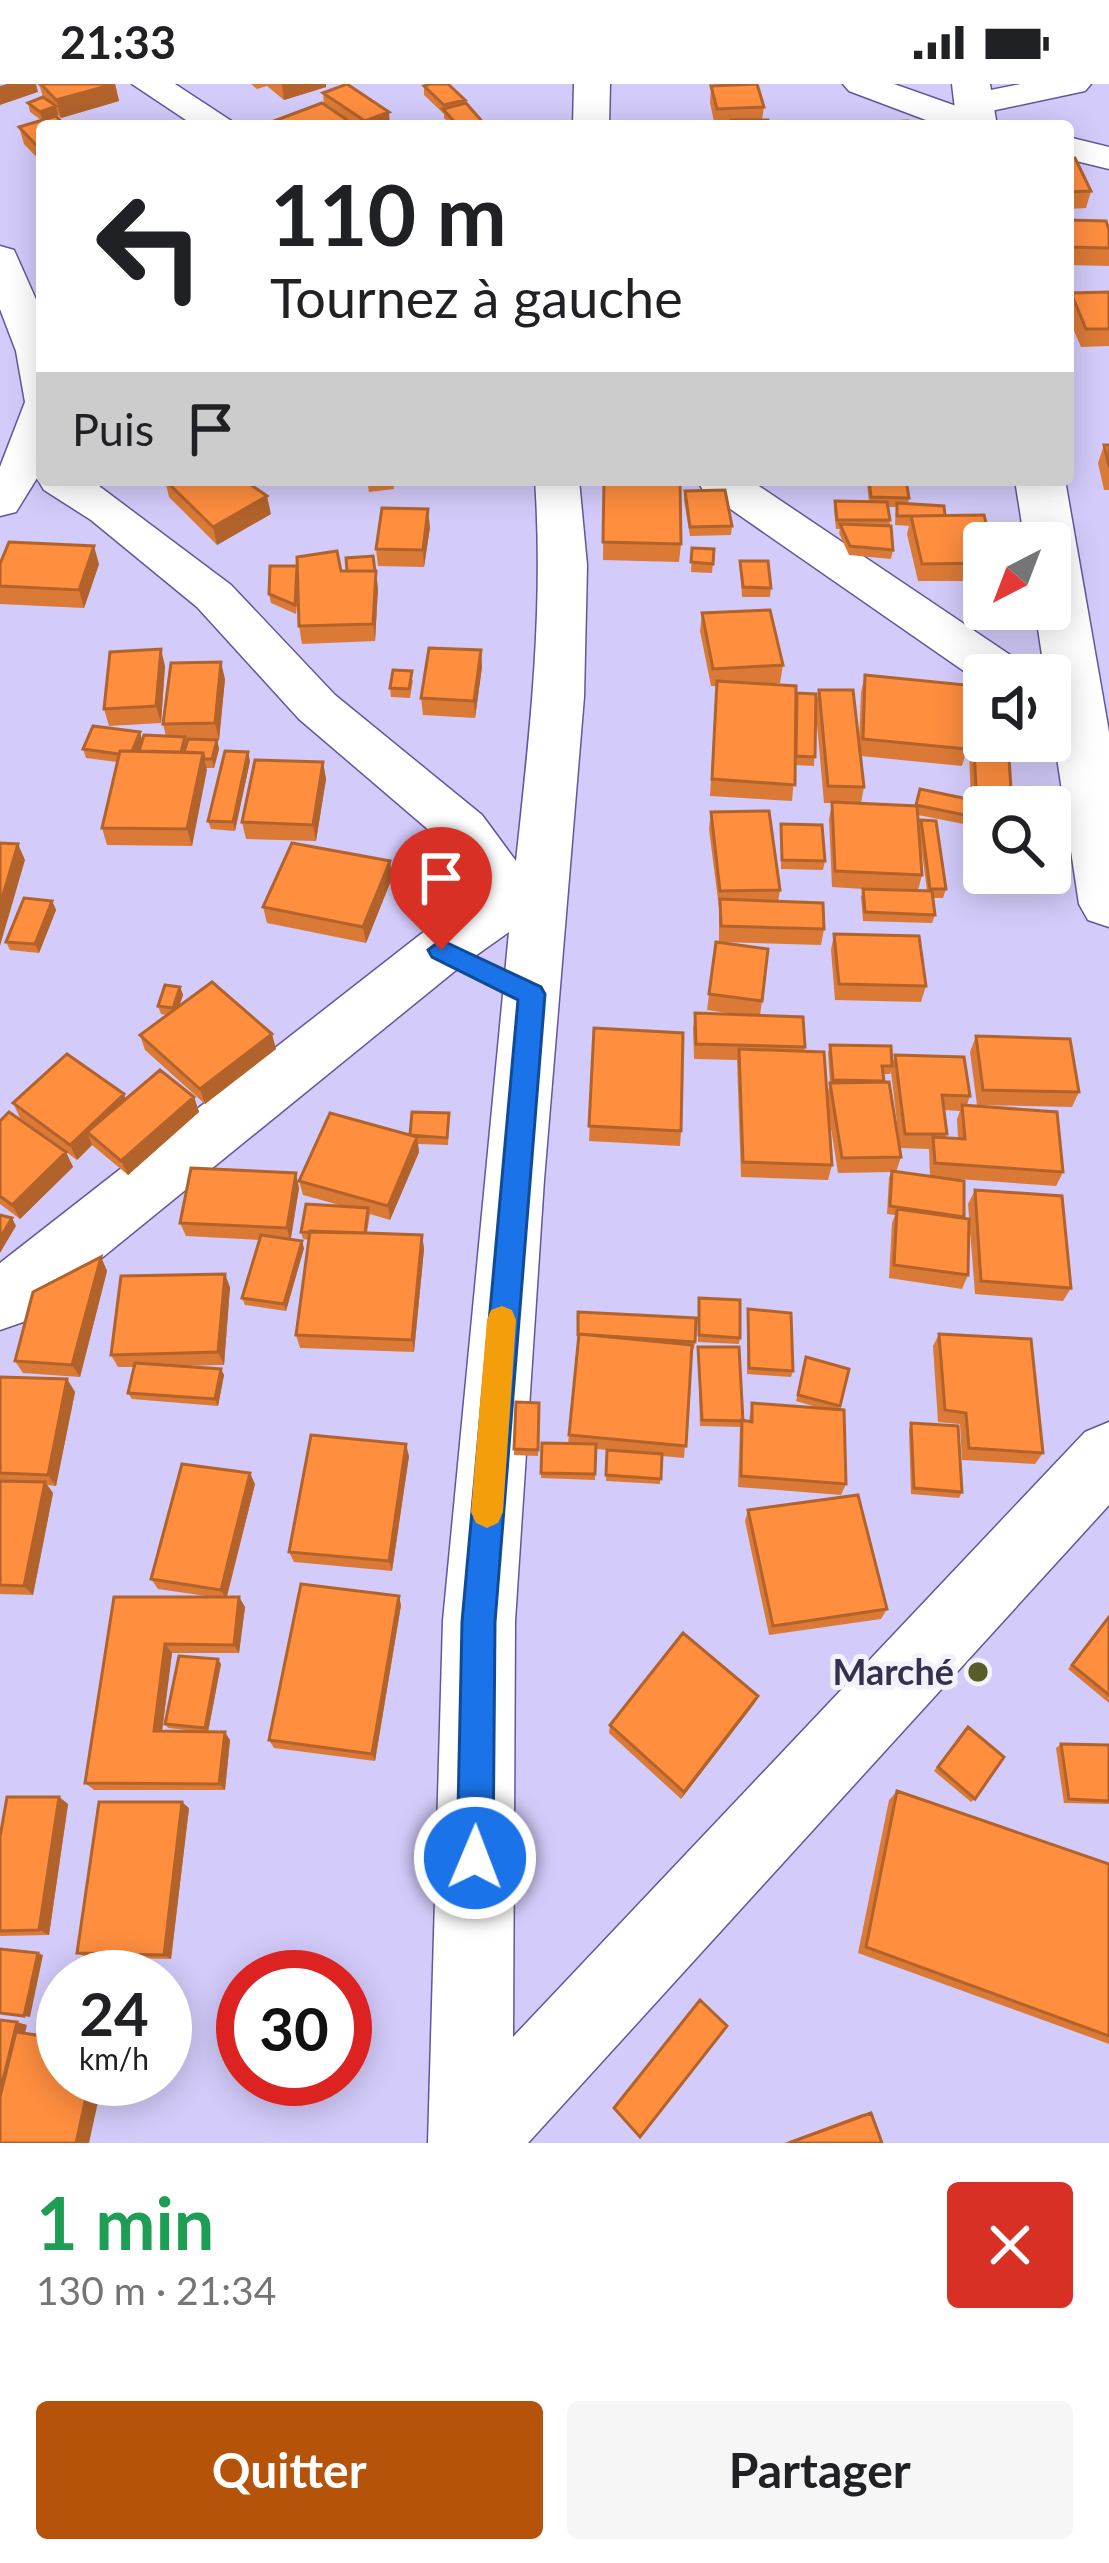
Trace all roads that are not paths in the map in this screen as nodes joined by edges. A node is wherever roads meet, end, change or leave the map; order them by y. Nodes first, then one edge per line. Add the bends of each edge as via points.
1 (150, 84) edge
2 (592, 84) edge
3 (861, 84) edge
4 (1073, 84) edge
5 (198, 106) edge
6 (975, 110) edge
7 (591, 120) edge
8 (1074, 149) edge
9 (1109, 158) edge
10 (0, 258) edge
11 (36, 348) edge
12 (36, 474) edge
13 (70, 486) edge
14 (557, 486) edge
15 (728, 486) edge
16 (1041, 486) edge
17 (0, 502) edge
18 (974, 654) edge
19 (1060, 654) edge
20 (1071, 735) edge
21 (527, 890) junction
22 (1109, 904) edge
23 (441, 950) junction
24 (532, 994) junction
25 (0, 1301) edge
26 (1109, 1455) edge
27 (471, 2143) edge

1 - 5 street
2 - 7 street
3 - 6 street
4 - 6 street
8 - 9 street
10 - 11 street
12 - 17 street
13 - 21 street via 214,596 316,707
14 - 21 street via 559,698
15 - 18 street
16 - 19 main road
20 - 22 main road
21 - 23 street
21 - 24 street
23 - 24 street
23 - 25 street
24 - 27 street via 478,1622
26 - 27 street

